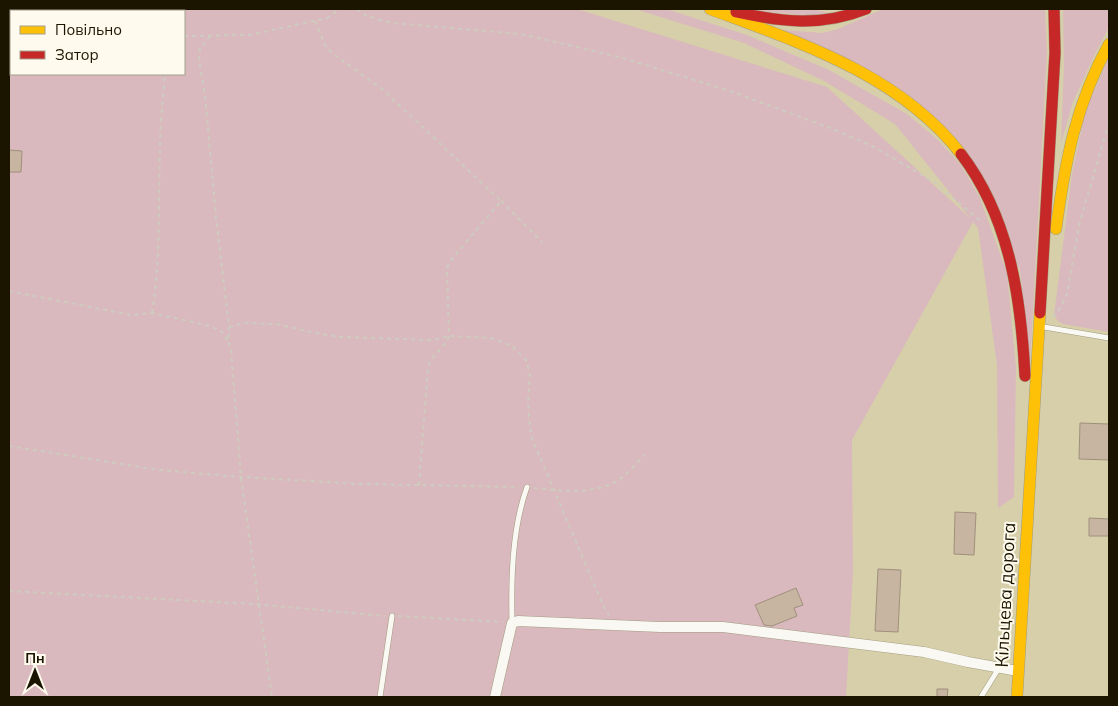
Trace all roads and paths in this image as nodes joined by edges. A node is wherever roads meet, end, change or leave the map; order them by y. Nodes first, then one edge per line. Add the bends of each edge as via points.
1 (340, 9) edge
2 (357, 9) edge
3 (710, 9) edge
4 (719, 9) edge
5 (866, 9) edge
6 (1054, 9) edge
7 (315, 21) junction
8 (185, 36) edge
9 (210, 36) junction
10 (1109, 44) edge
11 (165, 75) edge
12 (1109, 122) edge
13 (501, 201) junction
14 (983, 223) dead end
15 (542, 242) dead end
16 (9, 291) edge
17 (152, 313) junction
18 (229, 327) junction
19 (1044, 327) junction
20 (449, 336) junction
21 (1109, 338) edge
22 (228, 341) junction
23 (9, 446) edge
24 (644, 455) dead end
25 (241, 477) junction
26 (419, 485) junction
27 (527, 487) junction
28 (554, 490) junction
29 (1028, 495) junction
30 (9, 591) edge
31 (258, 604) junction
32 (392, 616) dead end
33 (512, 622) junction
34 (616, 625) junction
35 (999, 667) junction
36 (1018, 670) junction
37 (272, 697) edge
38 (380, 697) edge
39 (495, 697) edge
40 (981, 697) edge
41 (1017, 697) edge

1 - 7 path
2 - 14 path via 367,16 392,23 520,34 543,39 623,58 733,92 874,147 934,182
3 - 29 main road via 820,52 888,89 947,136 975,173 1002,227 1014,272 1024,354
4 - 5 main road via 774,20 816,22
6 - 19 main road
7 - 9 path via 250,35
7 - 13 path via 332,53 382,89
8 - 9 path
9 - 18 path via 200,48 200,61
10 - 19 main road via 1090,79 1071,138
11 - 17 path via 159,254
12 - 19 path via 1079,225 1067,294 1061,307
13 - 15 path
13 - 20 path via 447,268
16 - 17 path via 131,315
17 - 22 path via 210,326 222,332
18 - 20 path via 276,324 340,337 434,340
18 - 22 path
19 - 21 lane
19 - 29 main road
20 - 26 path via 434,353 428,367
20 - 28 path via 491,338 512,346 526,360 530,375 531,436
22 - 25 path
23 - 25 path via 159,470
24 - 28 path via 615,482 585,490
25 - 26 path
25 - 31 path
26 - 27 path
27 - 28 path
27 - 33 lane via 511,581
28 - 34 path via 603,605
29 - 36 main road, Кільцева дорога
30 - 31 path
31 - 37 path
32 - 38 lane
33 - 34 street
33 - 39 street
34 - 35 street via 723,626 924,652
35 - 36 street
35 - 40 lane
36 - 41 main road, Кільцева дорога

